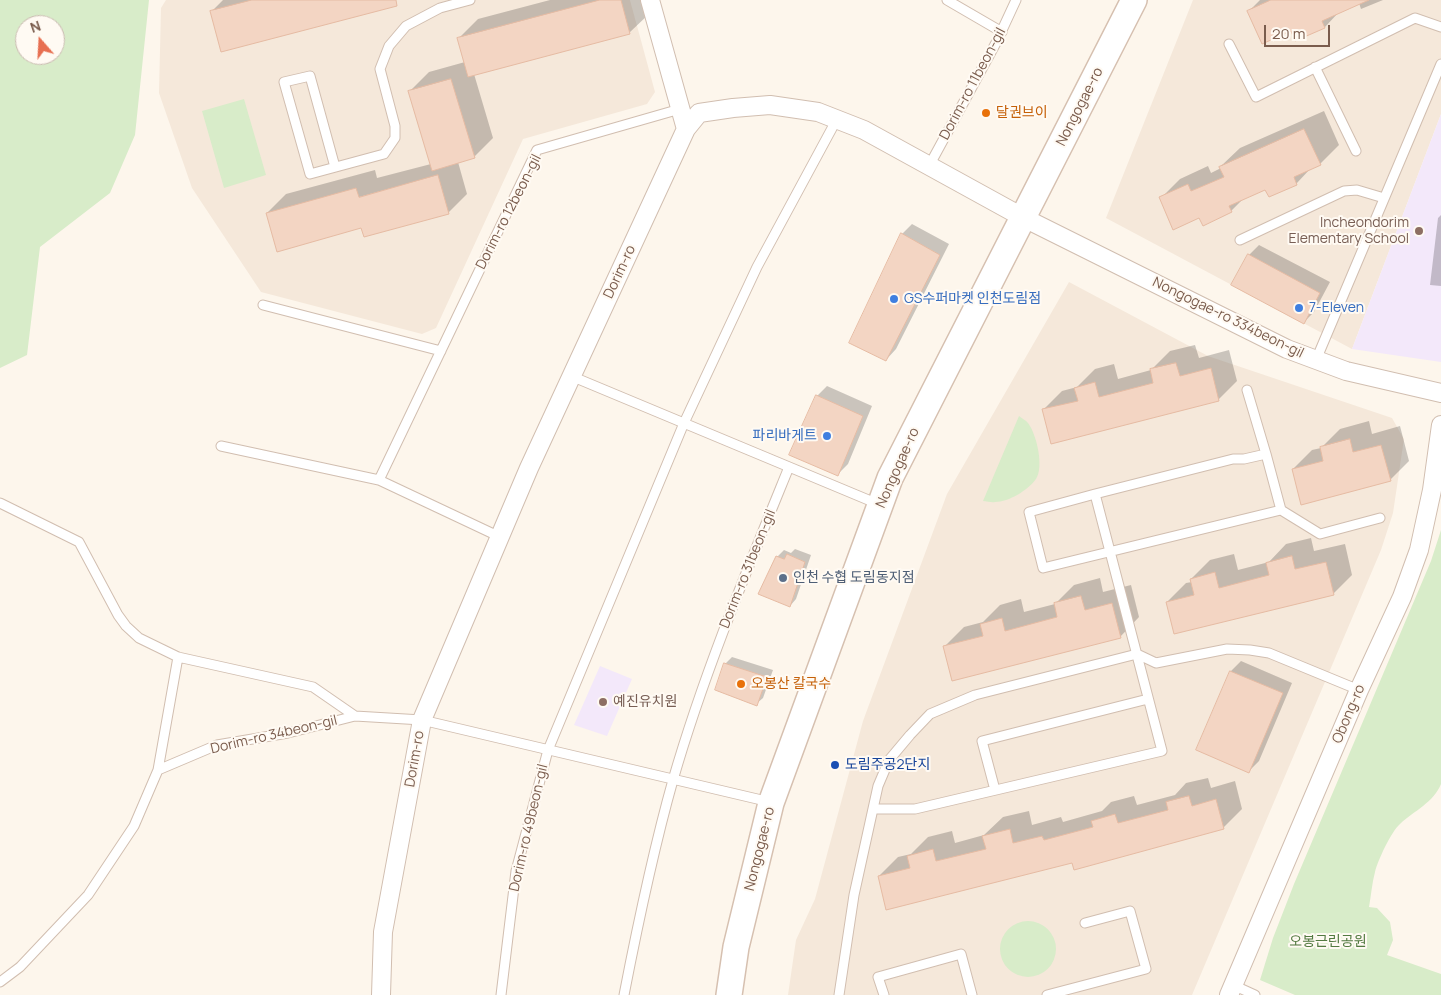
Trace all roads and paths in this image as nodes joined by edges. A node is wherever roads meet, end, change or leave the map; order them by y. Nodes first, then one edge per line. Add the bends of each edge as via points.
1 (470, 0) edge
2 (650, 0) edge
3 (947, 0) edge
4 (1016, 0) edge
5 (1134, 0) edge
6 (444, 3) edge
7 (1441, 27) edge
8 (1002, 32) junction
9 (1229, 44) dead end
10 (1441, 64) edge
11 (1315, 67) junction
12 (680, 109) junction
13 (837, 120) junction
14 (686, 130) junction
15 (1356, 151) dead end
16 (335, 166) junction
17 (929, 166) junction
18 (1384, 198) junction
19 (1024, 218) junction
20 (1240, 240) dead end
21 (263, 305) dead end
22 (441, 351) junction
23 (1316, 360) junction
24 (571, 376) junction
25 (1248, 390) dead end
26 (1441, 393) edge
27 (684, 423) junction
28 (1441, 425) edge
29 (221, 446) dead end
30 (1266, 454) junction
31 (789, 467) junction
32 (379, 480) junction
33 (1096, 494) junction
34 (0, 503) edge
35 (881, 506) junction
36 (1281, 510) junction
37 (1380, 518) dead end
38 (500, 537) junction
39 (1110, 551) junction
40 (1137, 654) junction
41 (178, 657) junction
42 (1359, 690) junction
43 (1148, 699) junction
44 (355, 716) junction
45 (422, 720) junction
46 (548, 750) junction
47 (158, 770) junction
48 (674, 780) junction
49 (995, 790) junction
50 (771, 802) junction
51 (873, 809) junction
52 (1085, 923) dead end
53 (0, 982) edge
54 (1231, 990) edge
55 (381, 995) edge
56 (501, 995) edge
57 (624, 995) edge
58 (730, 995) edge
59 (839, 995) edge
60 (884, 995) edge
61 (972, 995) edge
62 (1047, 995) edge
63 (1255, 995) edge

1 - 6 lane
2 - 12 street
3 - 8 lane
4 - 8 lane, Dorim-ro 11beon-gil
5 - 19 main road, Nongogae-ro
6 - 16 lane via 406,26 386,53 380,69 395,126 394,138 387,150 384,154
7 - 11 lane via 1415,18
8 - 17 lane, Dorim-ro 11beon-gil
9 - 11 lane via 1256,97
10 - 18 lane
11 - 15 lane
12 - 14 street
12 - 22 lane, Dorim-ro 12beon-gil via 537,150
13 - 14 street via 818,112 770,105 698,113
13 - 17 street via 864,130
13 - 27 lane via 756,267
14 - 24 street, Dorim-ro
16 - 16 lane via 310,174 284,82 310,76
17 - 19 street
18 - 20 lane via 1357,190 1344,191
18 - 23 lane
19 - 23 street, Nongogae-ro 334beon-gil via 1286,349
19 - 35 main road, Nongogae-ro via 890,478
21 - 22 lane
22 - 32 lane, Dorim-ro 12beon-gil
23 - 26 street, Nongogae-ro 334beon-gil via 1346,371
24 - 27 lane
24 - 38 street, Dorim-ro
25 - 30 lane
27 - 31 lane
27 - 46 lane
28 - 42 street, Obong-ro via 1419,550 1402,597
29 - 32 lane
30 - 33 lane
30 - 36 lane
31 - 35 lane
31 - 48 lane, Dorim-ro 31beon-gil via 720,638
32 - 38 lane
33 - 39 lane
33 - 39 lane via 1029,512 1043,568
34 - 41 lane via 79,542 126,626 139,638
35 - 50 main road, Nongogae-ro
36 - 37 lane via 1320,534
36 - 39 lane
38 - 45 street, Dorim-ro
39 - 40 lane
40 - 42 lane via 1156,663 1227,649 1250,650 1277,656
40 - 43 lane
40 - 51 lane via 975,694 930,714 889,760
41 - 44 lane via 314,687
41 - 47 lane
42 - 54 street, Obong-ro
43 - 49 lane via 982,741
43 - 49 lane via 1162,751
44 - 45 lane, Dorim-ro 34beon-gil
44 - 47 lane, Dorim-ro 34beon-gil via 217,745
45 - 46 lane
45 - 55 street, Dorim-ro via 383,932
46 - 48 lane
46 - 56 lane, Dorim-ro 49beon-gil via 516,871
47 - 53 lane via 134,826 88,896 20,967
48 - 50 lane
48 - 57 lane via 643,896
49 - 51 lane via 915,809
50 - 58 main road, Nongogae-ro via 736,947
51 - 59 lane via 854,895
52 - 62 lane via 1130,911 1146,969
54 - 63 lane
60 - 61 lane via 878,977 961,954

